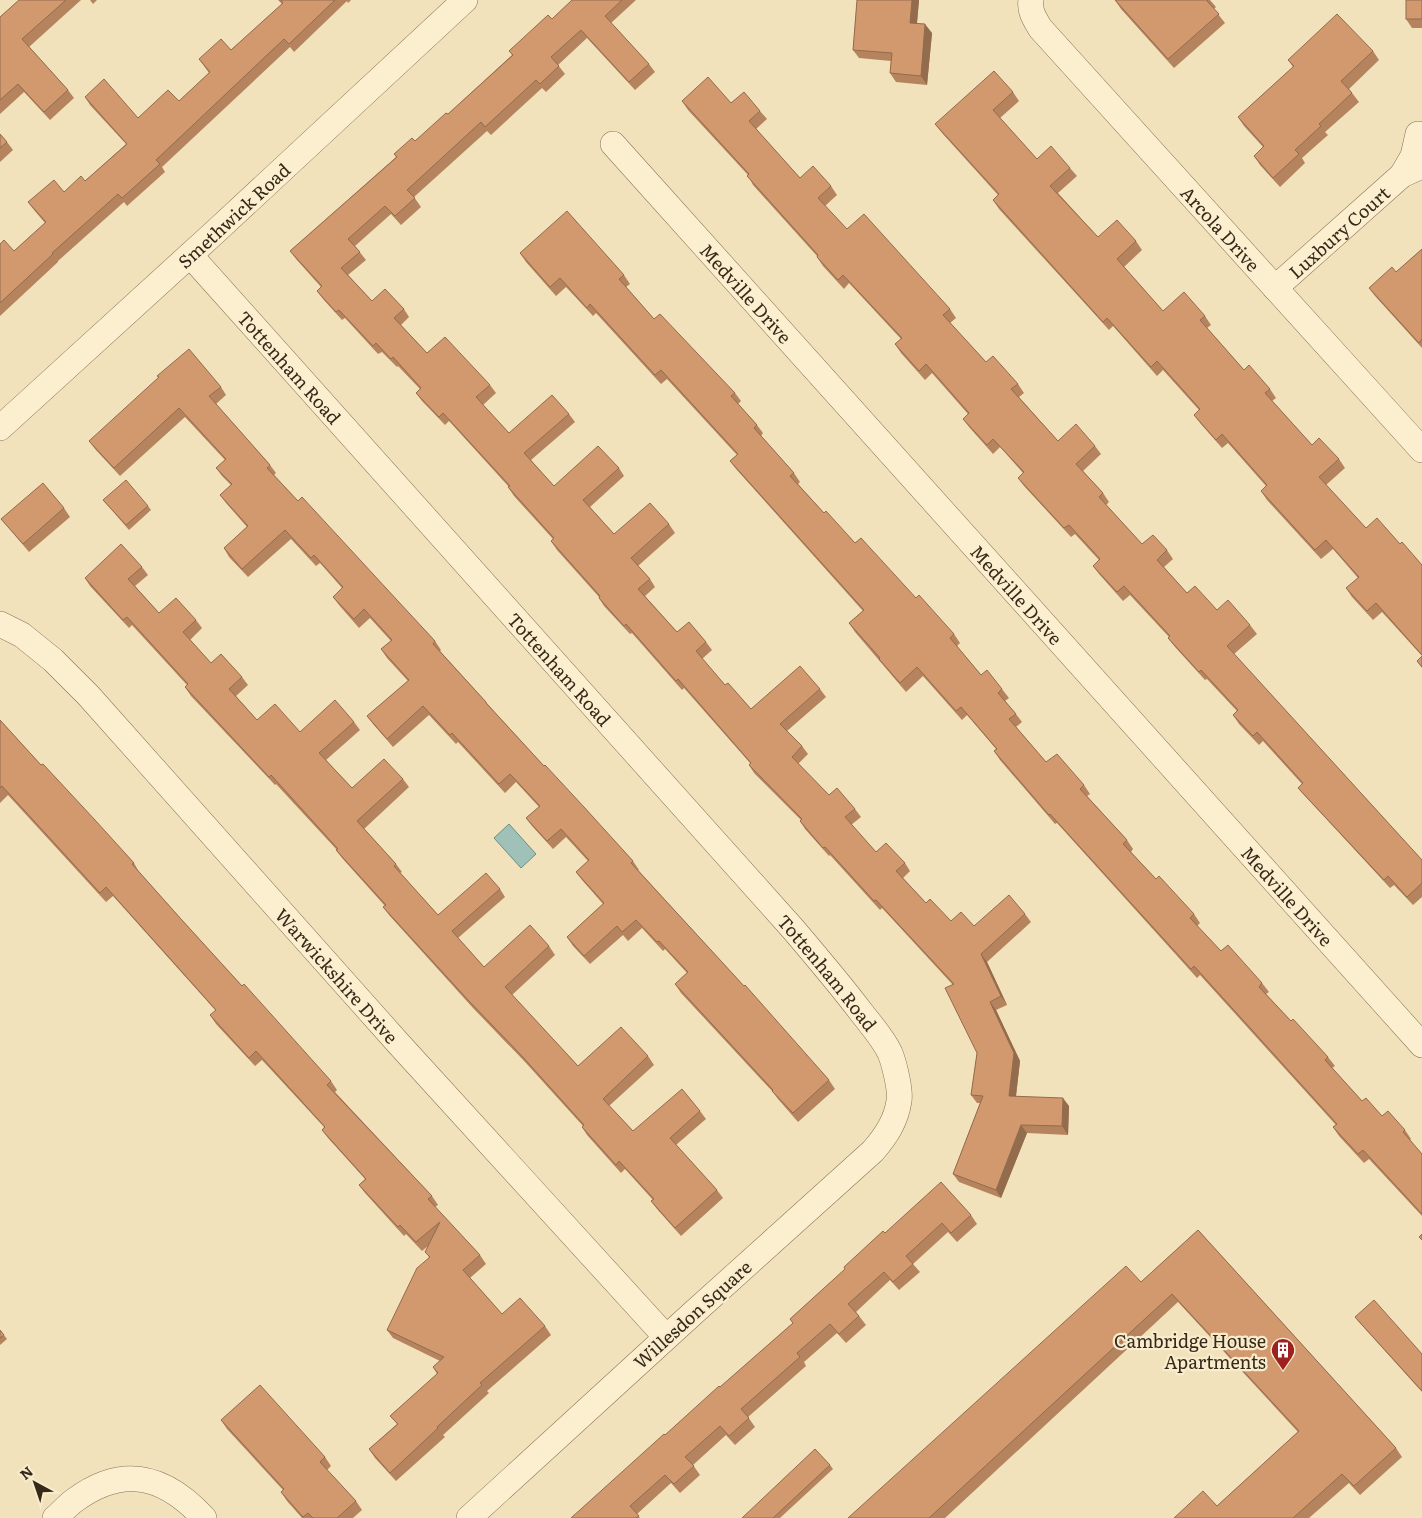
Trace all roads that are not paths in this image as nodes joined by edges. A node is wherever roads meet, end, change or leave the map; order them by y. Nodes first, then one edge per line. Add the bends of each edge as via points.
1 (465, 0) edge
2 (1031, 0) edge
3 (1421, 132) edge
4 (613, 144) dead end
5 (1412, 170) edge
6 (190, 255) junction
7 (1275, 288) junction
8 (0, 428) edge
9 (1422, 450) edge
10 (0, 624) edge
11 (1422, 1045) edge
12 (900, 1099) joint
13 (666, 1338) junction
14 (55, 1518) edge
15 (204, 1518) edge
16 (469, 1518) edge

1 - 6 street, Smethwick Road
2 - 7 street, Arcola Drive via 1033,16 1040,28
3 - 5 street, Luxbury Court
4 - 11 street, Medville Drive
5 - 7 street, Luxbury Court
6 - 8 street, Smethwick Road
6 - 12 street, Tottenham Road via 793,929 877,1032 890,1053
7 - 9 street, Arcola Drive
10 - 13 street, Warwickshire Drive via 22,635 88,695
12 - 13 street, Willesdon Square via 894,1122 873,1151
13 - 16 street, Willesdon Square
14 - 15 street via 99,1485 137,1478 157,1483 180,1495

